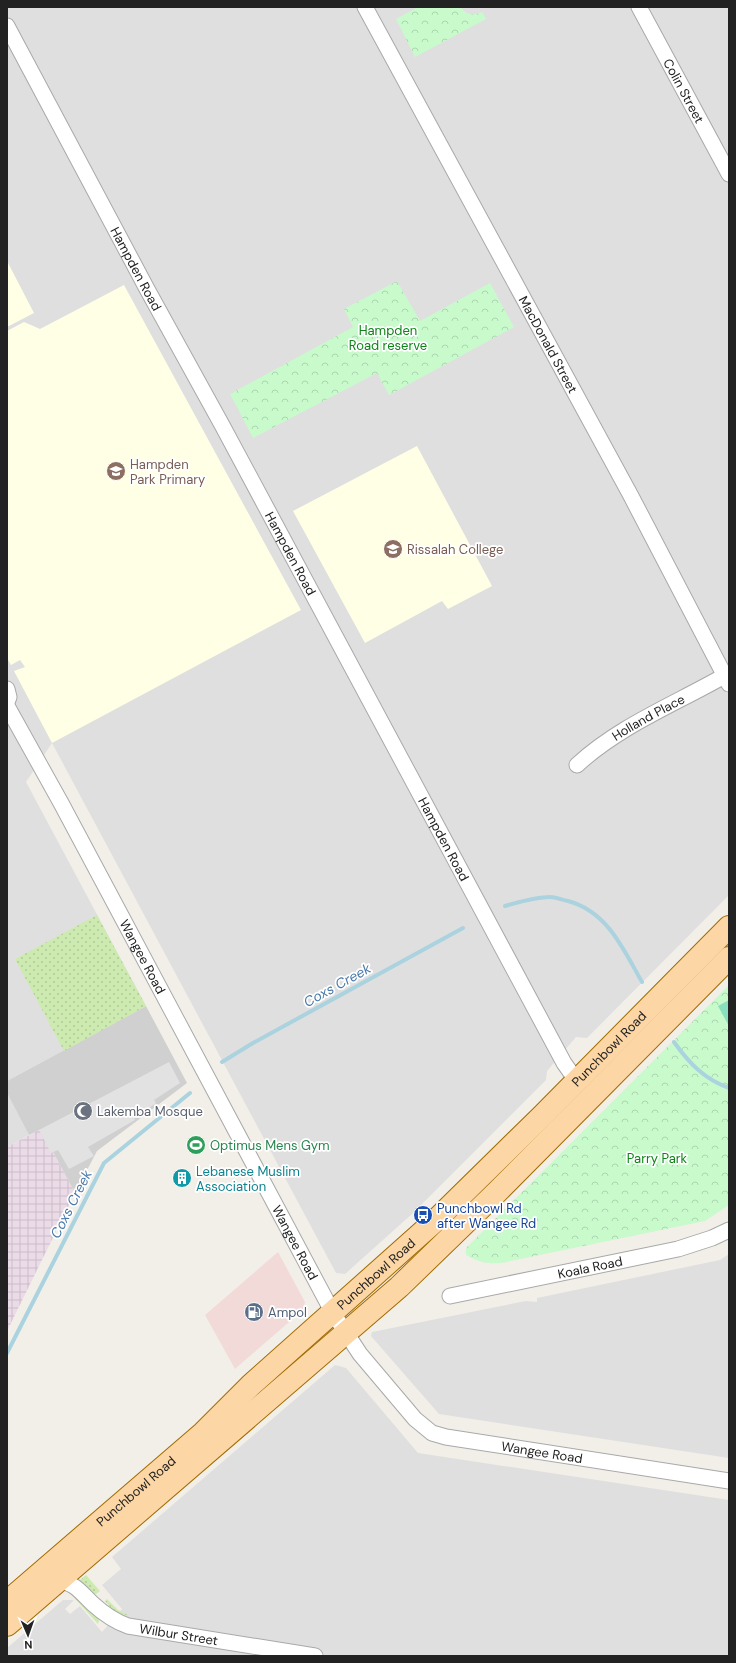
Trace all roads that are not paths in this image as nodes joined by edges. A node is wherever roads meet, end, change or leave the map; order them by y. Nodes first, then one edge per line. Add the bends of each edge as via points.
1 (365, 7) edge
2 (639, 7) edge
3 (7, 26) edge
4 (729, 174) edge
5 (727, 680) edge
6 (7, 689) edge
7 (7, 702) edge
8 (7, 706) edge
9 (577, 765) dead end
10 (729, 927) edge
11 (729, 958) edge
12 (576, 1080) junction
13 (729, 1230) edge
14 (450, 1296) dead end
15 (334, 1313) junction
16 (346, 1334) junction
17 (729, 1481) edge
18 (58, 1581) junction
19 (7, 1602) edge
20 (7, 1625) edge
21 (315, 1656) edge

1 - 5 street, MacDonald Street
2 - 4 street, Colin Street
3 - 12 street, Hampden Road via 146,289 564,1063
5 - 9 street, Holland Place via 616,734
6 - 7 street
8 - 15 street, Wangee Road
10 - 12 main road, Punchbowl Road
11 - 16 main road, Punchbowl Road via 467,1222
12 - 15 main road, Punchbowl Road via 435,1221
13 - 14 street, Koala Road via 678,1249
15 - 16 street, Wangee Road
15 - 19 main road, Punchbowl Road via 251,1385 203,1432
16 - 17 street, Wangee Road via 415,1419 432,1433 465,1441
16 - 18 main road, Punchbowl Road
18 - 20 main road, Punchbowl Road
18 - 21 street, Wilbur Street via 73,1585 118,1623 142,1630

